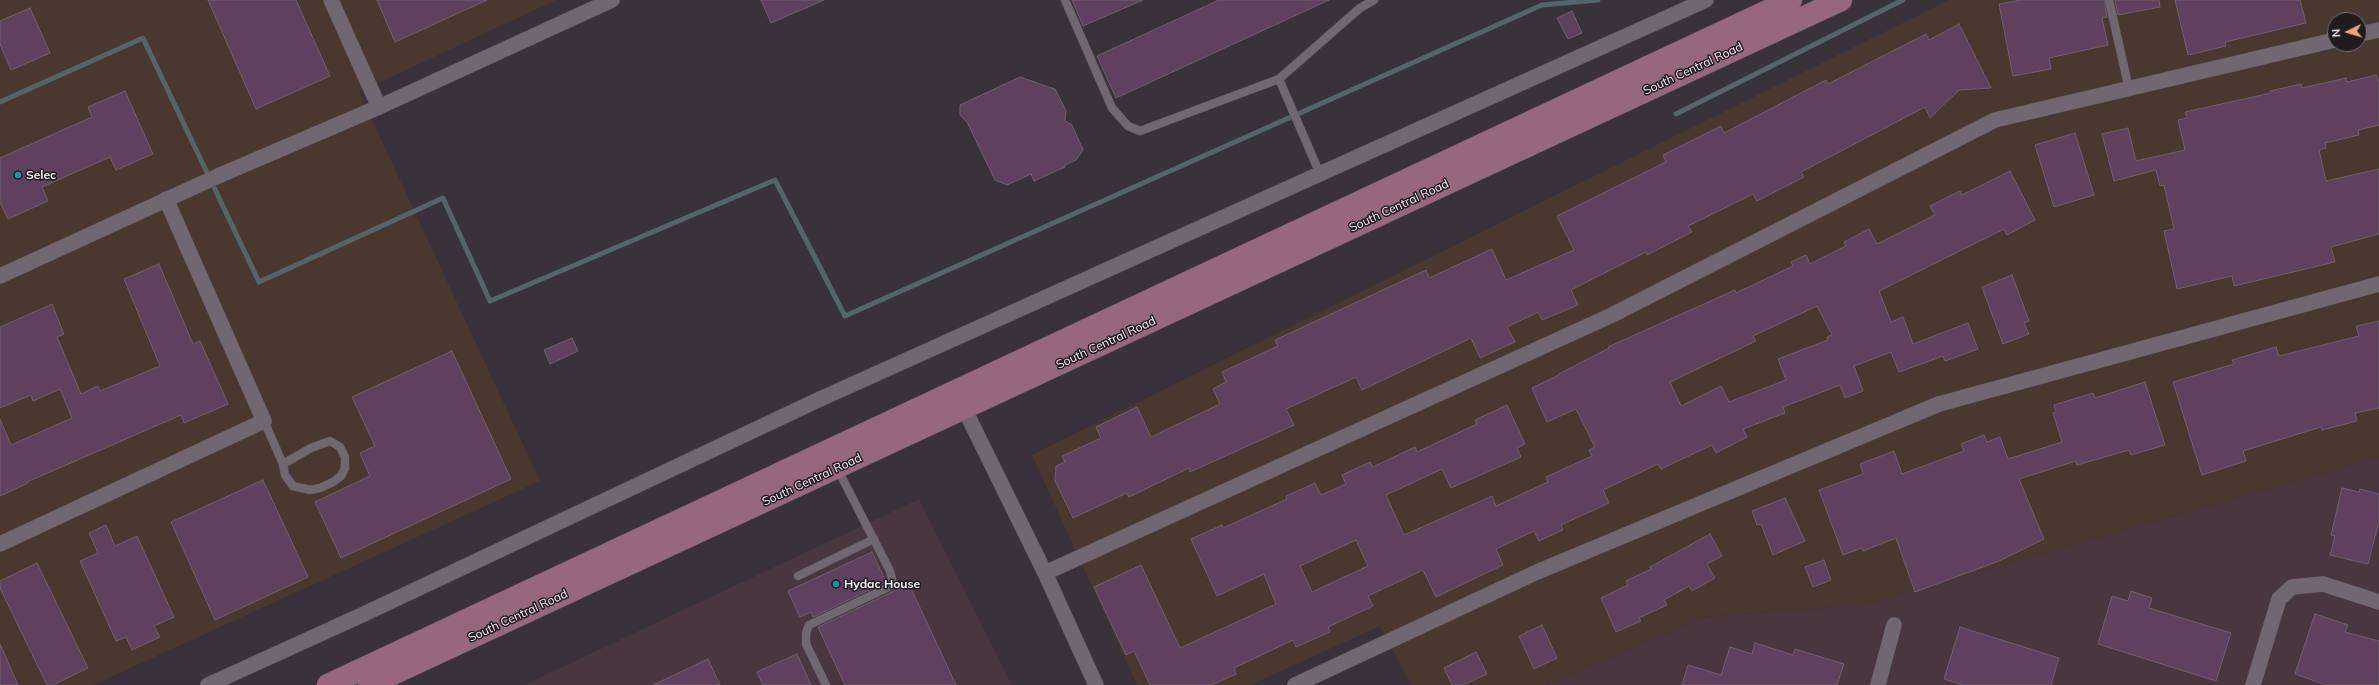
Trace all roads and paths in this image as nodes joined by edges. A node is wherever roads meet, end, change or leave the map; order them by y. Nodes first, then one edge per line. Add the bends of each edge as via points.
1 (331, 0) edge
2 (612, 0) edge
3 (1065, 0) edge
4 (1374, 0) edge
5 (1706, 0) edge
6 (1791, 0) edge
7 (1841, 0) edge
8 (2109, 0) edge
9 (2379, 30) edge
10 (2367, 32) edge
11 (2327, 42) edge
12 (1279, 79) junction
13 (2129, 88) junction
14 (379, 107) junction
15 (1320, 174) junction
16 (171, 197) junction
17 (0, 276) edge
18 (2379, 284) edge
19 (960, 400) junction
20 (264, 421) junction
21 (283, 464) junction
22 (837, 468) junction
23 (874, 539) junction
24 (0, 544) edge
25 (1045, 573) junction
26 (798, 576) dead end
27 (2379, 602) edge
28 (1894, 625) dead end
29 (208, 685) edge
30 (328, 685) edge
31 (370, 685) edge
32 (826, 685) edge
33 (1096, 685) edge
34 (1296, 685) edge
35 (1878, 685) edge
36 (2253, 685) edge

1 - 14 street
2 - 14 street
3 - 12 lane via 1112,108 1128,126 1140,131
4 - 12 lane via 1360,8
5 - 15 street
6 - 19 main road, South Central Road
7 - 19 main road, South Central Road
8 - 13 lane
9 - 10 street
11 - 13 street
12 - 15 lane
13 - 25 street via 1994,120 1610,316
14 - 16 street
15 - 29 street via 818,400
16 - 17 street
16 - 20 street
18 - 34 street via 1939,404 1538,572
19 - 22 main road, South Central Road
19 - 25 street
19 - 30 main road, South Central Road
20 - 21 lane
20 - 24 street
21 - 21 lane via 311,448 330,441 340,447 345,456 345,468 341,476 320,488 310,490 293,486 285,475
22 - 23 lane
22 - 31 main road, South Central Road
23 - 26 lane
23 - 32 lane via 890,571 891,586 809,625 806,633 806,644
25 - 33 street
27 - 36 street via 2323,584 2292,587 2279,599
28 - 35 street

